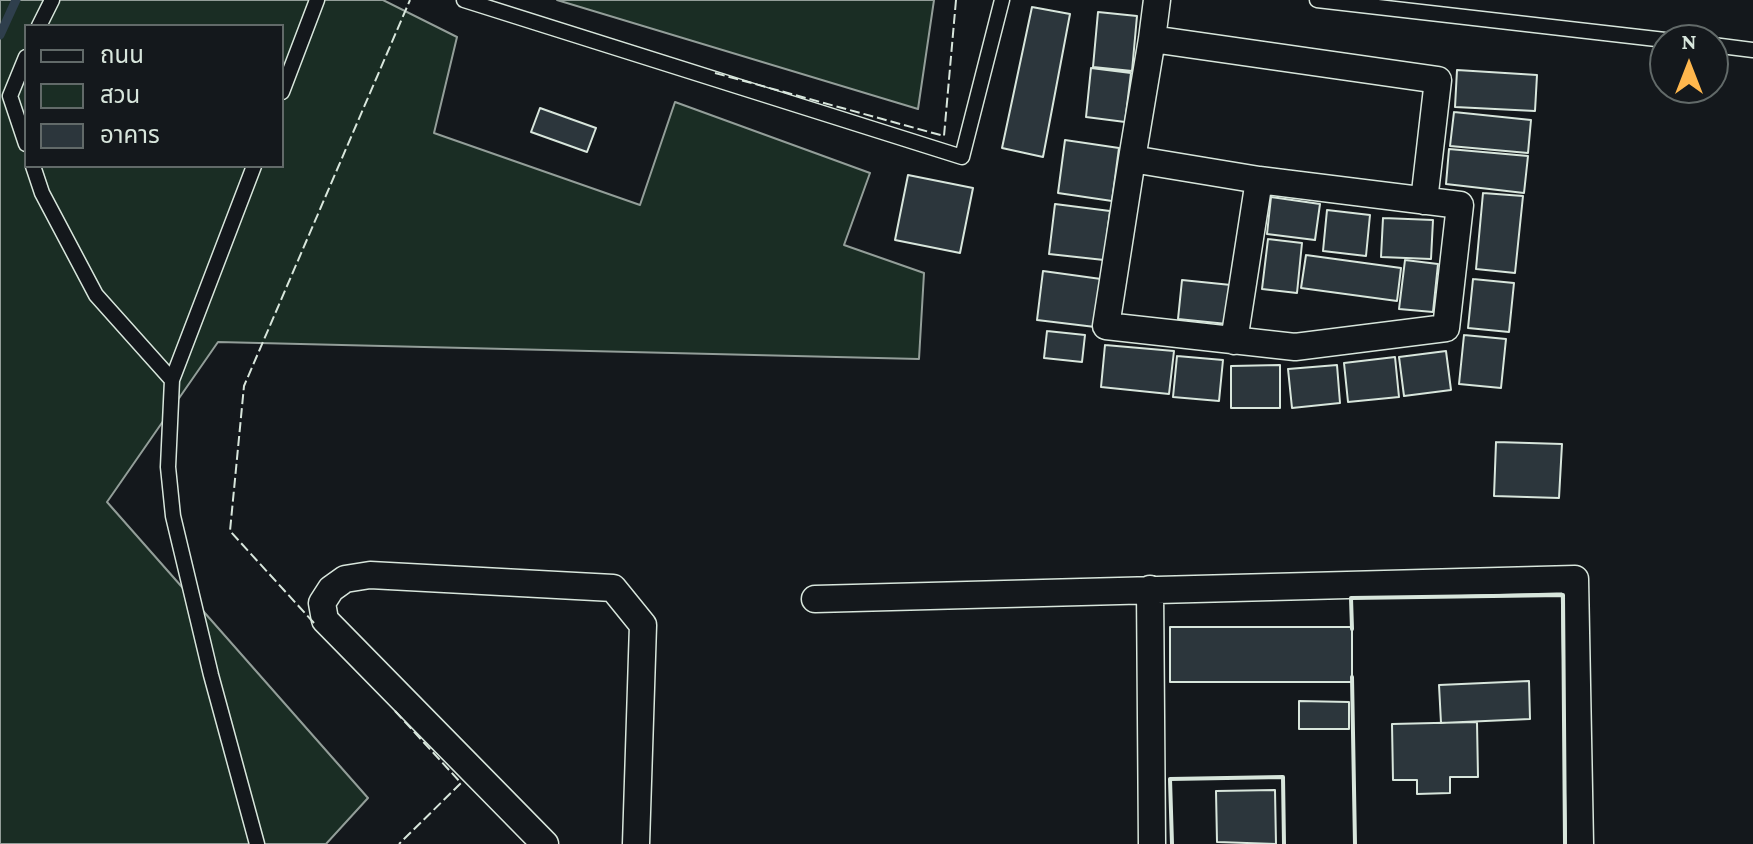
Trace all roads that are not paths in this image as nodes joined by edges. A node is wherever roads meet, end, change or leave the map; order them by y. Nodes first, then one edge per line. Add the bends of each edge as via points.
1 (52, 0) edge
2 (317, 0) edge
3 (464, 0) edge
4 (1002, 0) edge
5 (1157, 0) edge
6 (1317, 0) edge
7 (40, 24) edge
8 (1649, 38) edge
9 (1152, 39) junction
10 (1729, 47) edge
11 (1753, 50) edge
12 (24, 62) edge
13 (284, 87) edge
14 (24, 138) edge
15 (1132, 159) junction
16 (34, 168) edge
17 (253, 168) edge
18 (1259, 180) junction
19 (1424, 201) junction
20 (1234, 341) junction
21 (172, 380) junction
22 (1150, 589) junction
23 (815, 599) dead end
24 (257, 844) edge
25 (545, 844) edge
26 (636, 844) edge
27 (1152, 844) edge
28 (1580, 844) edge

1 - 7 lane
2 - 13 lane
3 - 4 lane via 962,157
5 - 9 street
6 - 8 lane
9 - 15 street
9 - 19 street via 1438,80
10 - 11 lane
12 - 14 lane via 10,96
15 - 18 street
15 - 20 street via 1106,326
16 - 21 lane via 96,295
17 - 21 lane
18 - 19 street
18 - 20 street
19 - 20 street via 1460,205 1446,328 1295,347
21 - 24 lane via 168,467 173,516
22 - 23 street
22 - 27 street
22 - 28 street via 1575,579
25 - 26 street via 325,620 322,603 331,589 345,579 370,575 613,588 643,625

